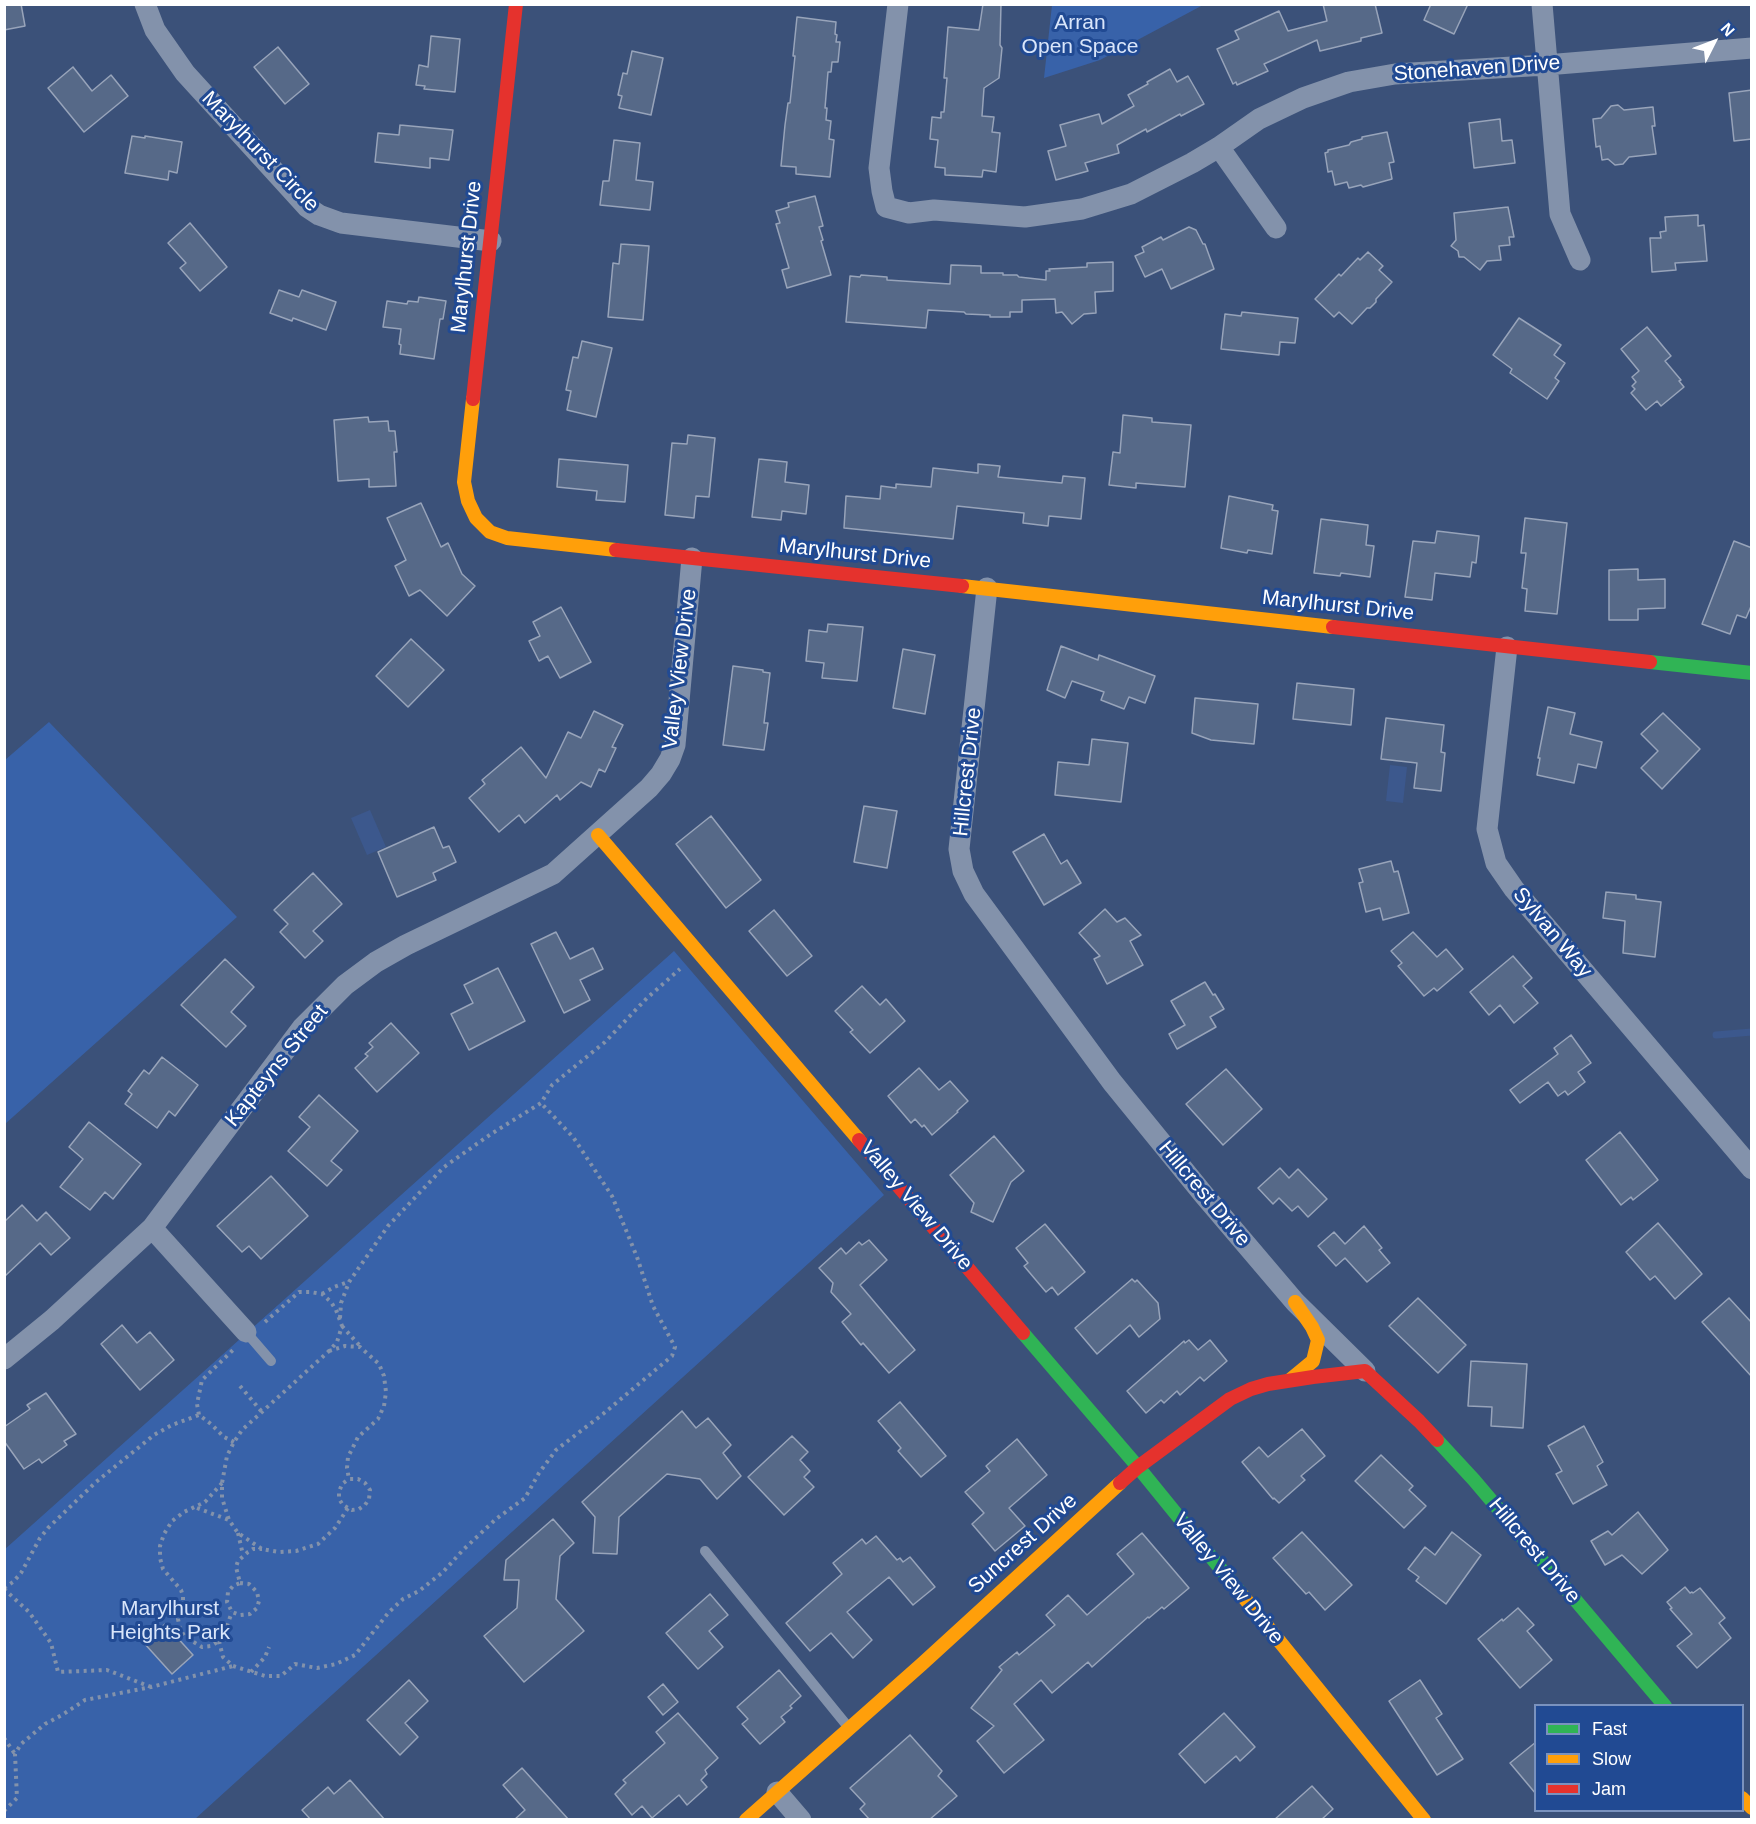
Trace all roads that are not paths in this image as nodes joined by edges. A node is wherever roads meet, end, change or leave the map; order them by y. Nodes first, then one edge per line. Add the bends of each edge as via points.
1 (145, 4) edge
2 (516, 4) edge
3 (898, 4) edge
4 (1542, 4) edge
5 (1752, 48) edge
6 (1546, 65) junction
7 (1219, 147) junction
8 (1276, 228) dead end
9 (491, 241) junction
10 (1580, 260) dead end
11 (692, 558) junction
12 (987, 588) junction
13 (1507, 647) junction
14 (1752, 673) edge
15 (598, 835) junction
16 (1752, 1169) edge
17 (152, 1228) junction
18 (1295, 1302) junction
19 (240, 1341) joint
20 (4, 1359) edge
21 (271, 1361) dead end
22 (1365, 1371) junction
23 (1290, 1380) junction
24 (1138, 1467) junction
25 (705, 1551) dead end
26 (1663, 1704) edge
27 (850, 1728) junction
28 (777, 1792) junction
29 (1415, 1816) edge
30 (747, 1820) edge
31 (801, 1820) edge

1 - 9 street, Marylhurst Circle via 155,30 185,73 307,207 340,223
2 - 9 street, Marylhurst Drive
3 - 7 street, Stonehaven Drive via 879,168 886,207 909,213 934,210 1025,217 1082,210 1131,194
4 - 6 street
5 - 6 street, Stonehaven Drive
6 - 7 street, Stonehaven Drive via 1395,74 1349,81 1259,119
6 - 10 street via 1560,214
7 - 8 street
9 - 11 street, Marylhurst Drive via 464,482 476,518 490,532 507,538
11 - 12 street, Marylhurst Drive
11 - 15 street, Valley View Drive via 675,745 661,774
12 - 13 street, Marylhurst Drive
12 - 18 street, Hillcrest Drive via 959,849 963,870 974,894 1112,1082
13 - 14 street, Marylhurst Drive
13 - 16 street, Sylvan Way via 1487,829 1496,863
15 - 17 street, Kapteyns Street via 553,874 406,945 345,985 302,1028
15 - 24 street, Valley View Drive
17 - 19 street
17 - 20 street, Kapteyns Street
18 - 22 street, Hillcrest Drive
18 - 23 street via 1318,1340 1313,1360
19 - 21 lane
22 - 23 street, Suncrest Drive
22 - 26 street, Hillcrest Drive via 1474,1480
23 - 24 street, Suncrest Drive via 1251,1389 1230,1399
24 - 27 street, Suncrest Drive
24 - 29 street, Valley View Drive
25 - 27 lane
27 - 28 street, Suncrest Drive
28 - 30 street, Suncrest Drive
28 - 31 street

